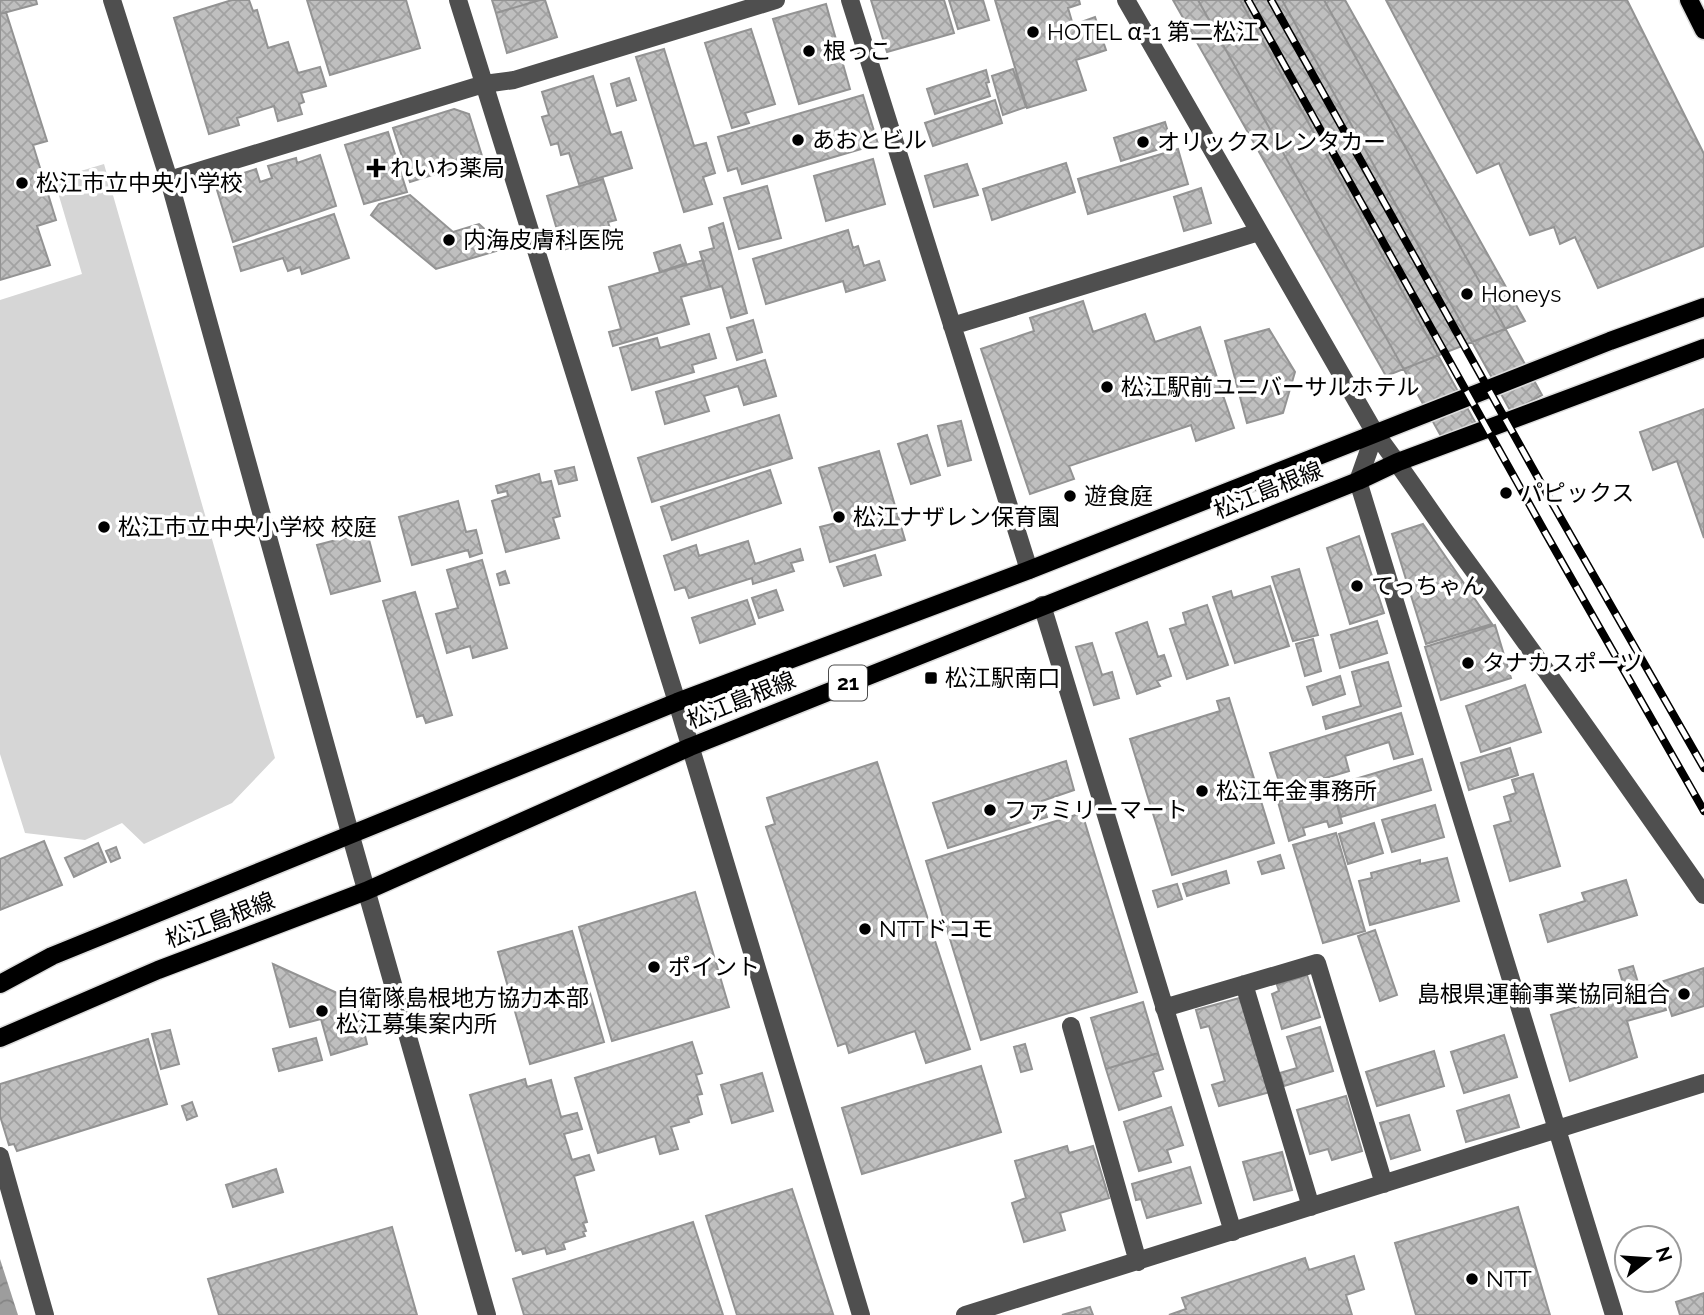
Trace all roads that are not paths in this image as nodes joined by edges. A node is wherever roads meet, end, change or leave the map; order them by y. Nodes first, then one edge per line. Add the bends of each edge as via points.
1 (111, 0) edge
2 (458, 0) edge
3 (776, 0) edge
4 (850, 0) edge
5 (1126, 0) edge
6 (1689, 0) edge
7 (1704, 30) edge
8 (484, 84) junction
9 (169, 180) junction
10 (1259, 232) junction
11 (1704, 307) edge
12 (952, 326) junction
13 (1704, 348) edge
14 (1374, 433) junction
15 (1398, 462) junction
16 (1358, 481) junction
17 (1029, 570) junction
18 (1042, 605) junction
19 (677, 702) junction
20 (690, 747) junction
21 (350, 833) junction
22 (366, 891) junction
23 (1704, 895) edge
24 (0, 984) edge
25 (1244, 984) junction
26 (1164, 1008) junction
27 (1072, 1026) dead end
28 (0, 1038) edge
29 (1704, 1083) edge
30 (1556, 1129) junction
31 (0, 1156) edge
32 (1384, 1184) junction
33 (1311, 1207) junction
34 (1233, 1231) junction
35 (1138, 1262) junction
36 (44, 1315) edge
37 (487, 1315) edge
38 (861, 1315) edge
39 (965, 1315) edge
40 (1614, 1315) edge

1 - 9 street
2 - 8 street
3 - 8 street via 514,80
4 - 12 street
5 - 10 street
6 - 7 main road
8 - 9 street
8 - 19 street
9 - 21 street
10 - 12 street
10 - 14 street
11 - 14 main road, 松江島根線 / 21
12 - 17 street
13 - 15 main road, 松江島根線 / 21
14 - 15 street
14 - 16 street
14 - 17 main road, 松江島根線 / 21
15 - 16 main road, 松江島根線 / 21
15 - 23 street
16 - 18 main road, 松江島根線 / 21
16 - 30 street
17 - 19 main road, 松江島根線 / 21
18 - 20 main road, 松江島根線 / 21
18 - 26 street
19 - 20 street
19 - 21 main road, 松江島根線 / 21
20 - 22 main road, 松江島根線 / 21
20 - 38 street
21 - 22 street
21 - 24 main road, 松江島根線 / 21 via 52,956
22 - 28 main road, 松江島根線 / 21 via 158,970
22 - 37 street
25 - 26 street
25 - 32 street via 1317,963
25 - 33 street
26 - 34 street
27 - 35 street
29 - 30 street
30 - 32 street
30 - 40 street
31 - 36 street
32 - 33 street
33 - 34 street
34 - 35 street
35 - 39 street

